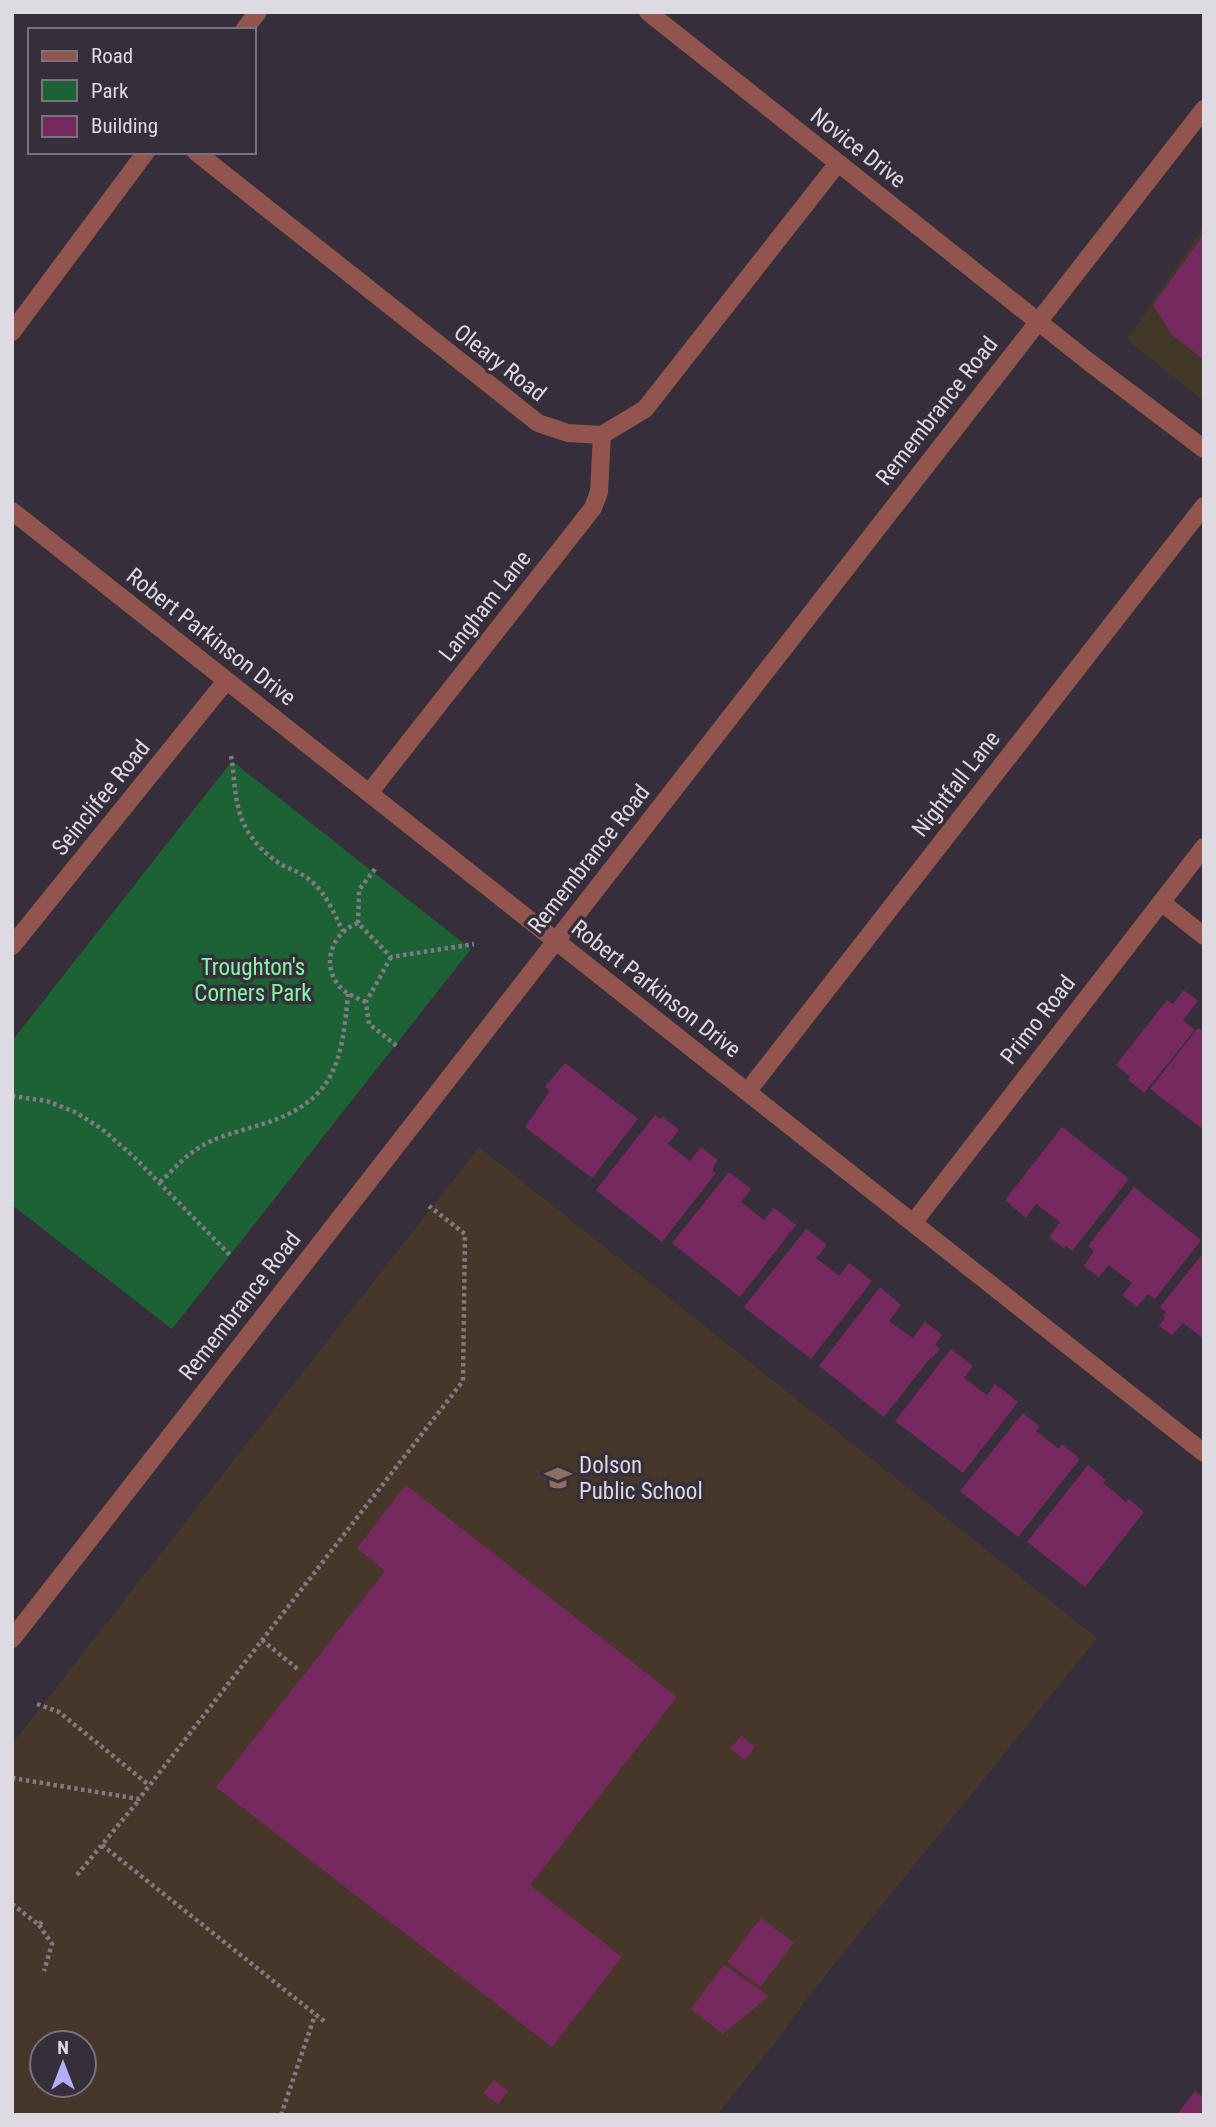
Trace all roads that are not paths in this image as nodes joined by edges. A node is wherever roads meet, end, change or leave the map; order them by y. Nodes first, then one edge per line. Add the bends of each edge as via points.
1 (258, 12) edge
2 (648, 12) edge
3 (246, 28) edge
4 (1204, 109) edge
5 (145, 154) edge
6 (198, 154) edge
7 (838, 163) junction
8 (1038, 321) junction
9 (12, 332) edge
10 (602, 435) junction
11 (1204, 449) edge
12 (1204, 506) edge
13 (15, 518) edge
14 (226, 681) junction
15 (369, 793) junction
16 (1204, 847) edge
17 (1161, 902) junction
18 (1204, 936) edge
19 (14, 939) edge
20 (556, 941) junction
21 (747, 1092) junction
22 (912, 1223) junction
23 (1204, 1454) edge
24 (12, 1639) edge

1 - 3 street
2 - 7 street, Novice Drive
4 - 8 street, Remembrance Road
5 - 9 street
6 - 10 street, Oleary Road via 538,424 568,433
7 - 8 street, Novice Drive
7 - 10 street via 645,409
8 - 11 street, Novice Drive
8 - 20 street, Remembrance Road
10 - 15 street, Langham Lane via 599,492 593,508
12 - 21 street, Nightfall Lane
13 - 14 street, Robert Parkinson Drive
14 - 15 street, Robert Parkinson Drive
14 - 19 street, Seinclifee Road
15 - 20 street, Robert Parkinson Drive
16 - 17 street, Primo Road
17 - 18 street
17 - 22 street, Primo Road
20 - 21 street, Robert Parkinson Drive
20 - 24 street, Remembrance Road
21 - 22 street, Robert Parkinson Drive
22 - 23 street, Robert Parkinson Drive

